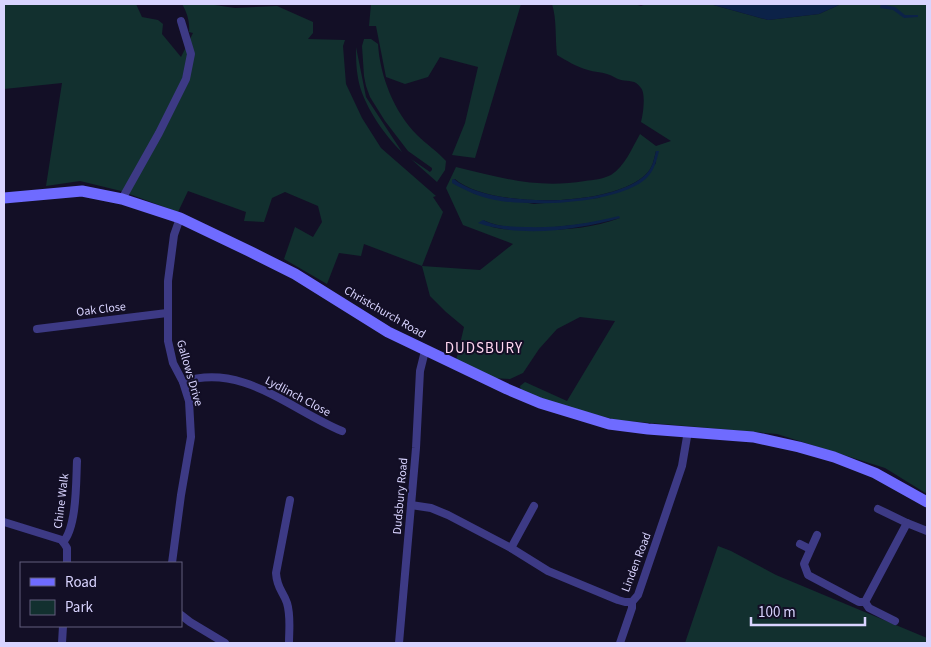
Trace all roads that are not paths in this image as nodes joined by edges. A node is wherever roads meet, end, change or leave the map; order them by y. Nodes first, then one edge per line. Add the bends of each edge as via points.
1 (181, 21) dead end
2 (4, 198) edge
3 (122, 199) junction
4 (180, 218) junction
5 (167, 312) junction
6 (37, 329) dead end
7 (425, 351) junction
8 (183, 382) junction
9 (342, 431) dead end
10 (688, 431) junction
11 (77, 461) dead end
12 (290, 500) dead end
13 (927, 502) edge
14 (411, 505) junction
15 (534, 506) dead end
16 (878, 509) dead end
17 (4, 522) edge
18 (906, 523) junction
19 (927, 531) edge
20 (817, 535) dead end
21 (64, 542) junction
22 (800, 544) dead end
23 (511, 548) junction
24 (810, 549) junction
25 (67, 562) edge
26 (172, 562) edge
27 (632, 602) junction
28 (866, 602) junction
29 (182, 616) edge
30 (895, 621) dead end
31 (63, 627) edge
32 (62, 643) edge
33 (225, 643) edge
34 (289, 643) edge
35 (399, 643) edge
36 (620, 643) edge

1 - 3 street via 191,54 186,79
2 - 3 main road, Christchurch Road via 82,191
3 - 4 main road, Christchurch Road
4 - 5 street, Gallows Drive via 171,255
4 - 7 main road, Christchurch Road via 295,274 388,332
5 - 6 street, Oak Close
5 - 8 street, Gallows Drive via 168,340
7 - 10 main road, Christchurch Road via 515,393 608,424
7 - 14 street, Dudsbury Road via 420,371
8 - 9 street, Lydlinch Close via 204,378 231,379 259,387
8 - 26 street, Gallows Drive via 191,437
10 - 13 main road, Christchurch Road via 753,437 834,457 874,473
10 - 27 street, Linden Road via 682,466 638,595
11 - 21 street, Chine Walk via 76,500
12 - 34 street via 276,573 289,610
14 - 23 street, Linden Road via 448,515
14 - 35 street, Dudsbury Road
15 - 23 street
16 - 18 street
17 - 21 street, Chine Walk
18 - 19 street
18 - 28 street
20 - 24 street
21 - 25 street, Chine Walk
22 - 24 street
23 - 27 street, Linden Road via 559,576 618,600
24 - 28 street via 804,564 808,574 859,602
27 - 36 street
28 - 30 street via 869,608
29 - 33 street
31 - 32 street

